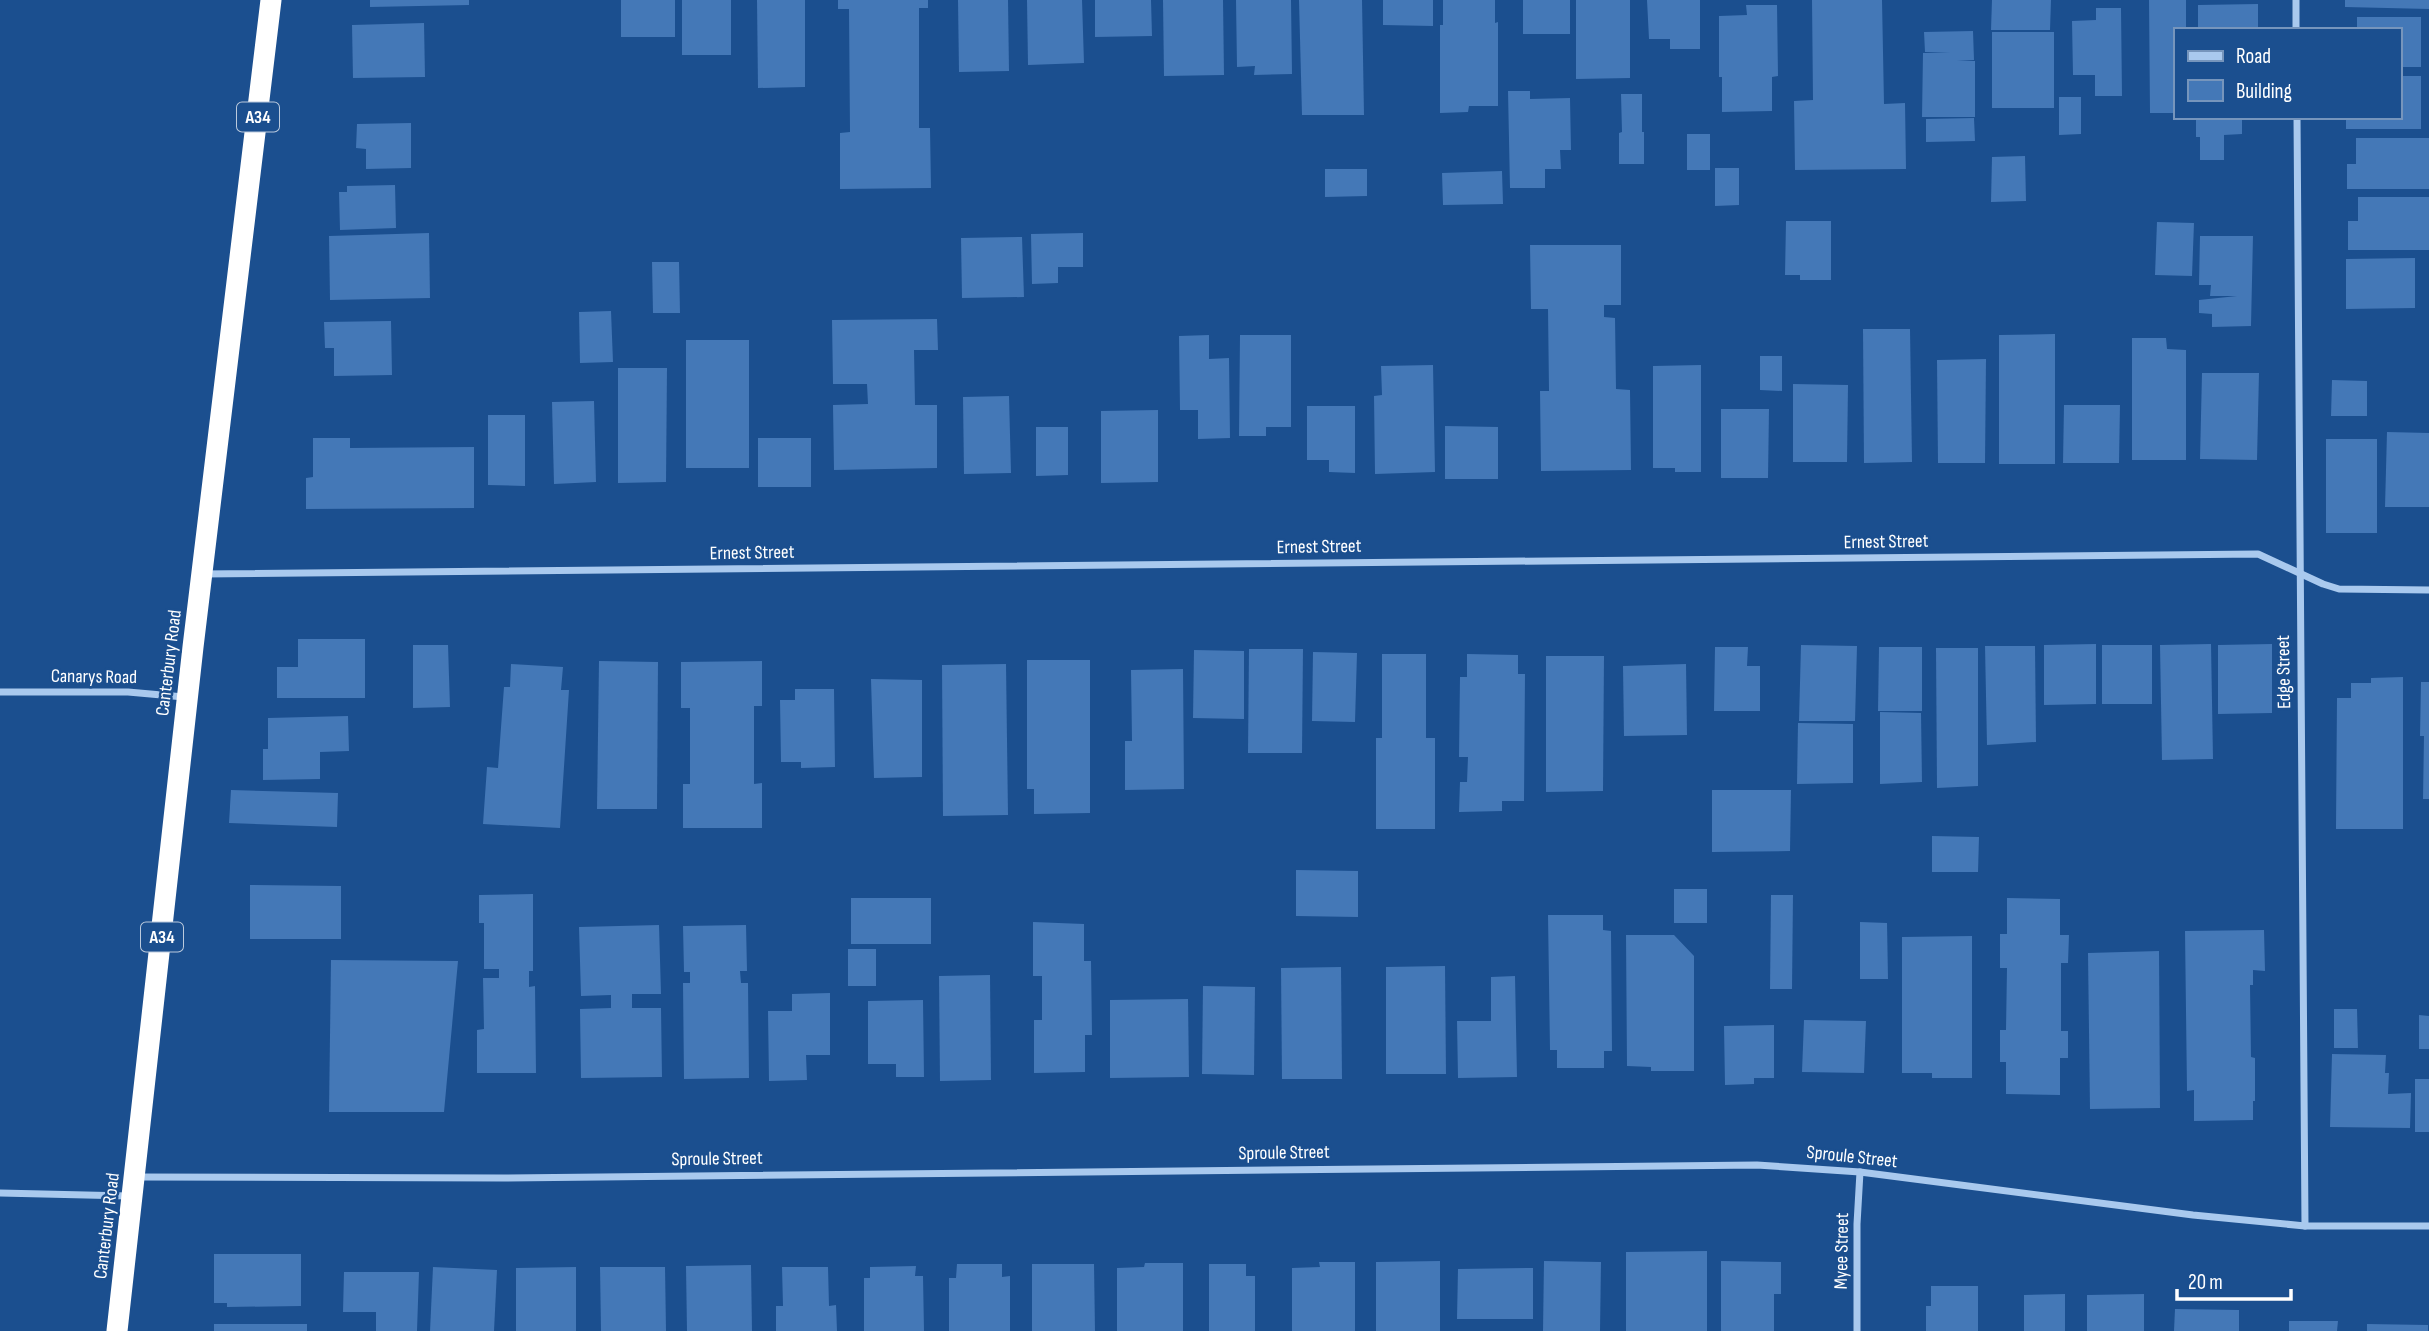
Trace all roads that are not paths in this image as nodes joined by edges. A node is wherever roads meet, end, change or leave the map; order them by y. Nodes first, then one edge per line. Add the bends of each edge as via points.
1 (271, 0) edge
2 (2296, 0) edge
3 (2296, 28) edge
4 (2297, 119) edge
5 (203, 574) junction
6 (2299, 574) junction
7 (2429, 590) edge
8 (0, 692) edge
9 (188, 697) junction
10 (1860, 1172) junction
11 (135, 1187) junction
12 (0, 1194) edge
13 (2305, 1226) junction
14 (2429, 1226) edge
15 (117, 1331) edge
16 (1857, 1331) edge

1 - 5 highway, Canterbury Road / A34
2 - 3 street
4 - 6 street, Edge Street
5 - 6 street, Ernest Street via 2258,554
5 - 9 highway, Canterbury Road / A34
6 - 7 street, Ernest Street via 2339,589
6 - 13 street, Edge Street
8 - 9 street, Canarys Road
9 - 11 highway, Canterbury Road / A34
10 - 11 street, Sproule Street via 1730,1166 504,1178
10 - 13 street, Sproule Street
10 - 16 street, Myee Street
11 - 12 street, Sproule Street
11 - 15 highway, Canterbury Road / A34
13 - 14 street, Sproule Street

